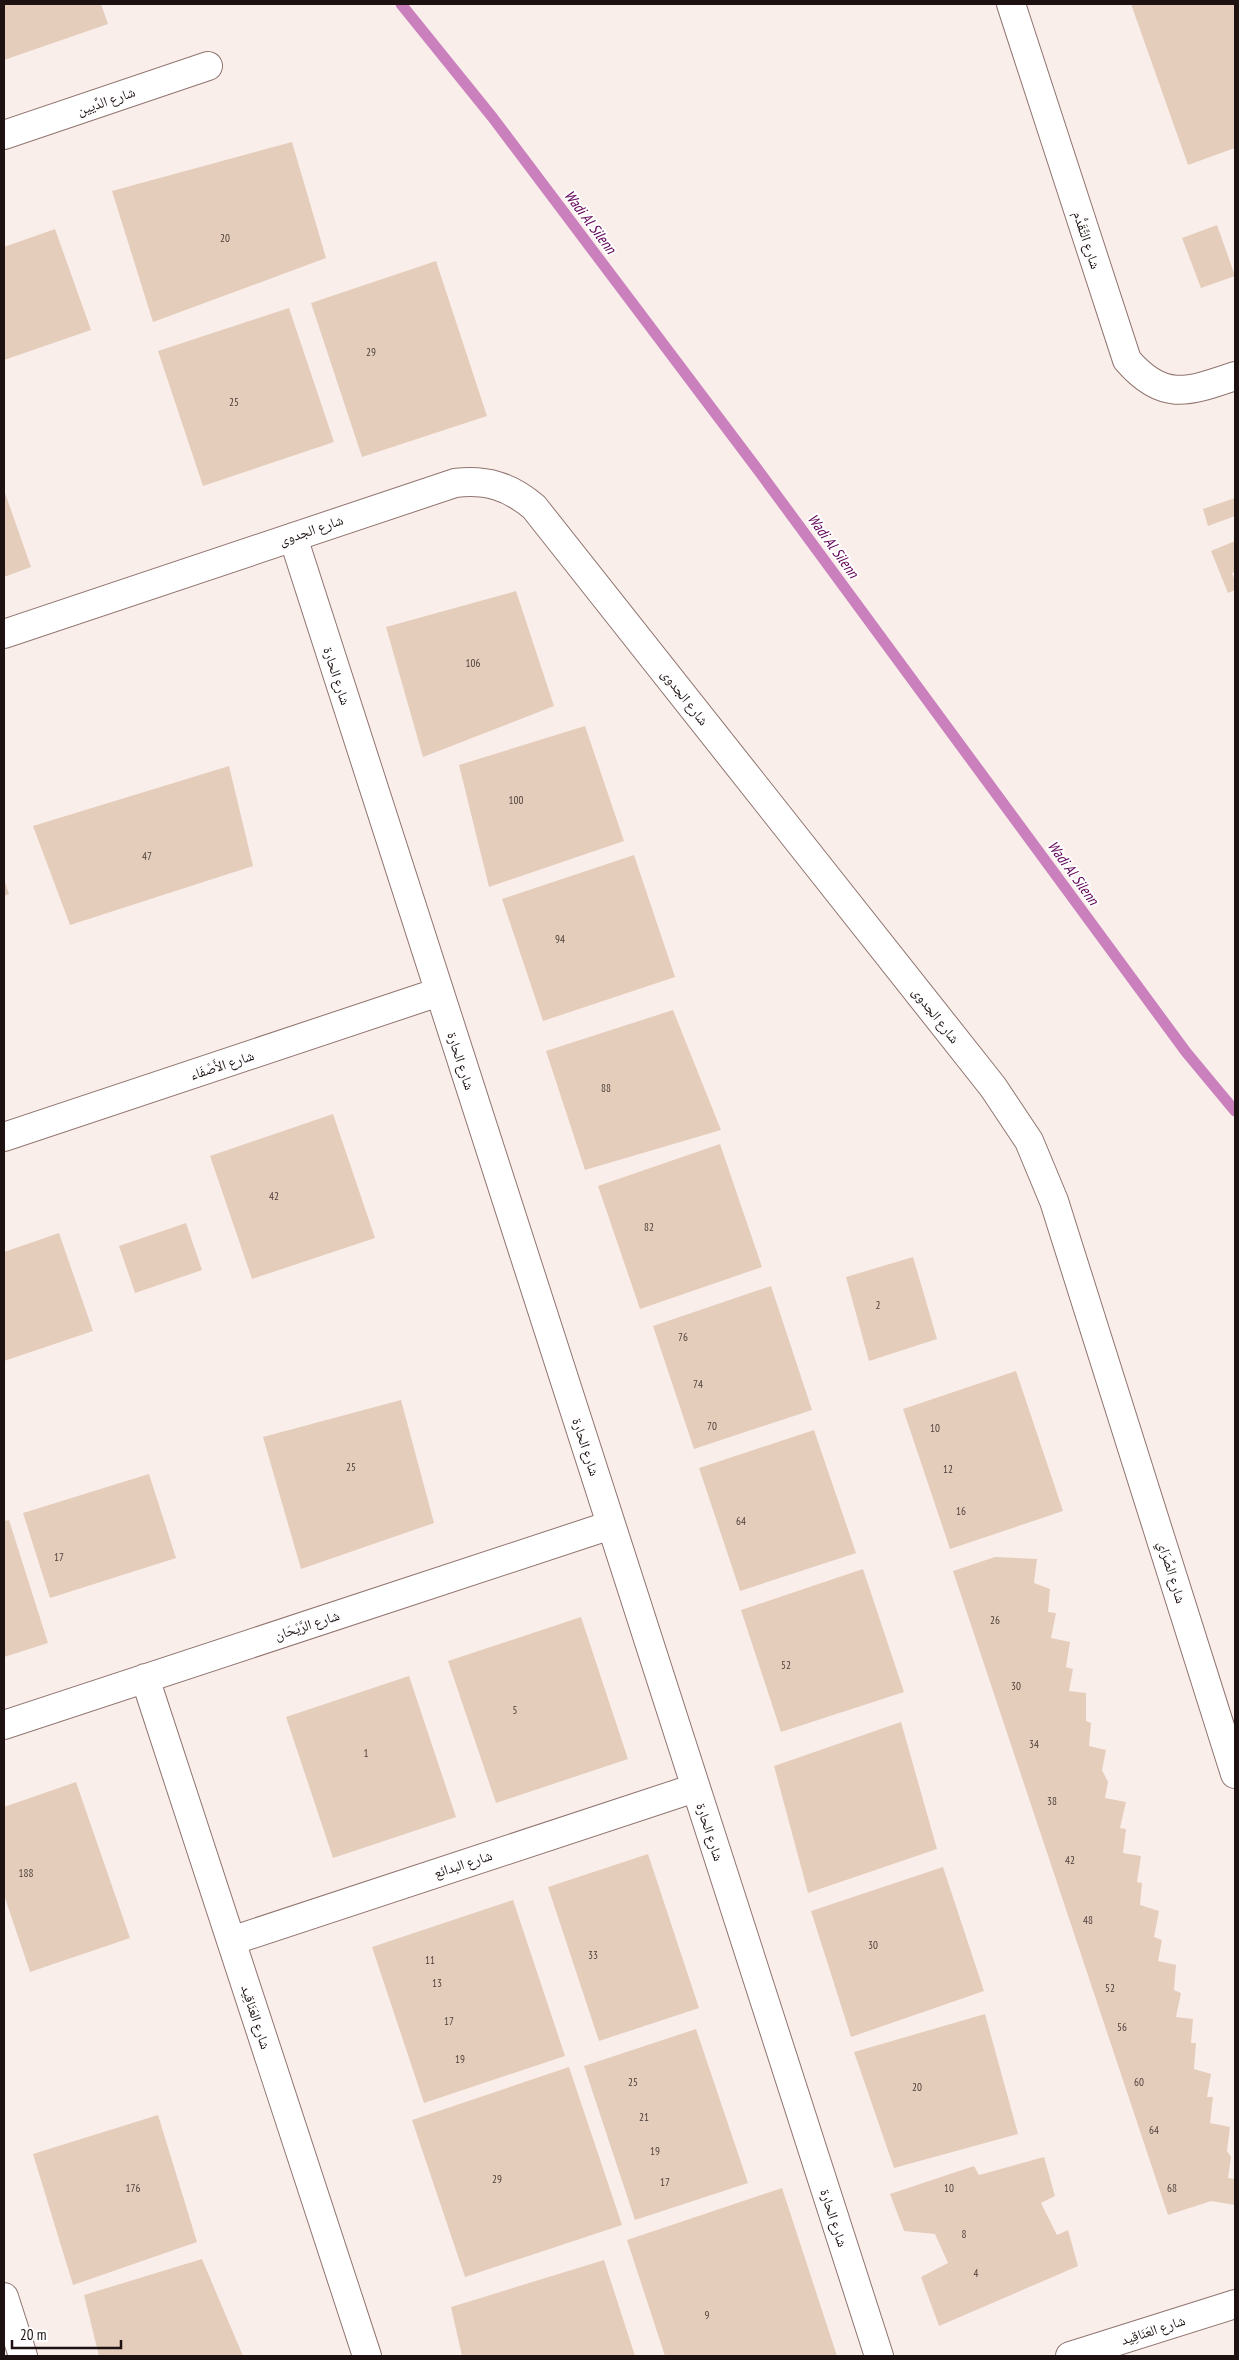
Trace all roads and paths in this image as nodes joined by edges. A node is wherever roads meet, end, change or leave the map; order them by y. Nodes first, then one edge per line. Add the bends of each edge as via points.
1 (1011, 4) edge
2 (208, 66) dead end
3 (4, 135) edge
4 (1235, 376) edge
5 (293, 537) junction
6 (4, 634) edge
7 (439, 992) junction
8 (4, 1137) edge
9 (1109, 1370) joint
10 (611, 1526) junction
11 (146, 1678) junction
12 (4, 1725) edge
13 (1235, 1774) edge
14 (696, 1788) junction
15 (231, 1941) junction
16 (4, 2297) edge
17 (1235, 2304) edge
18 (23, 2356) edge
19 (367, 2356) edge
20 (879, 2356) edge
21 (1070, 2356) edge

1 - 4 street, شارع التَّقَدُّم via 1127,360 1141,377 1162,388 1182,391
2 - 3 street, شارع الدِّيين
5 - 6 street, شارع الجدوى
5 - 7 street, شارع الحارة
5 - 9 street, شارع الجدوى via 455,483 490,483 521,496 534,507 1012,1113 1029,1141 1054,1201
7 - 8 street, شارع الأَصْفَاء
7 - 10 street, شارع الحارة
9 - 13 street, شارع الصِّرَاي
10 - 11 street, شارع الرَّيْحَان
10 - 14 street, شارع الحارة
11 - 12 street, شارع الرَّيْحَان
11 - 15 street, شارع العَنَاقِيد
14 - 15 street, شارع البدائع
14 - 20 street, شارع الحارة
15 - 19 street, شارع العَنَاقِيد
16 - 18 street
17 - 21 street, شارع العَنَاقِيد

